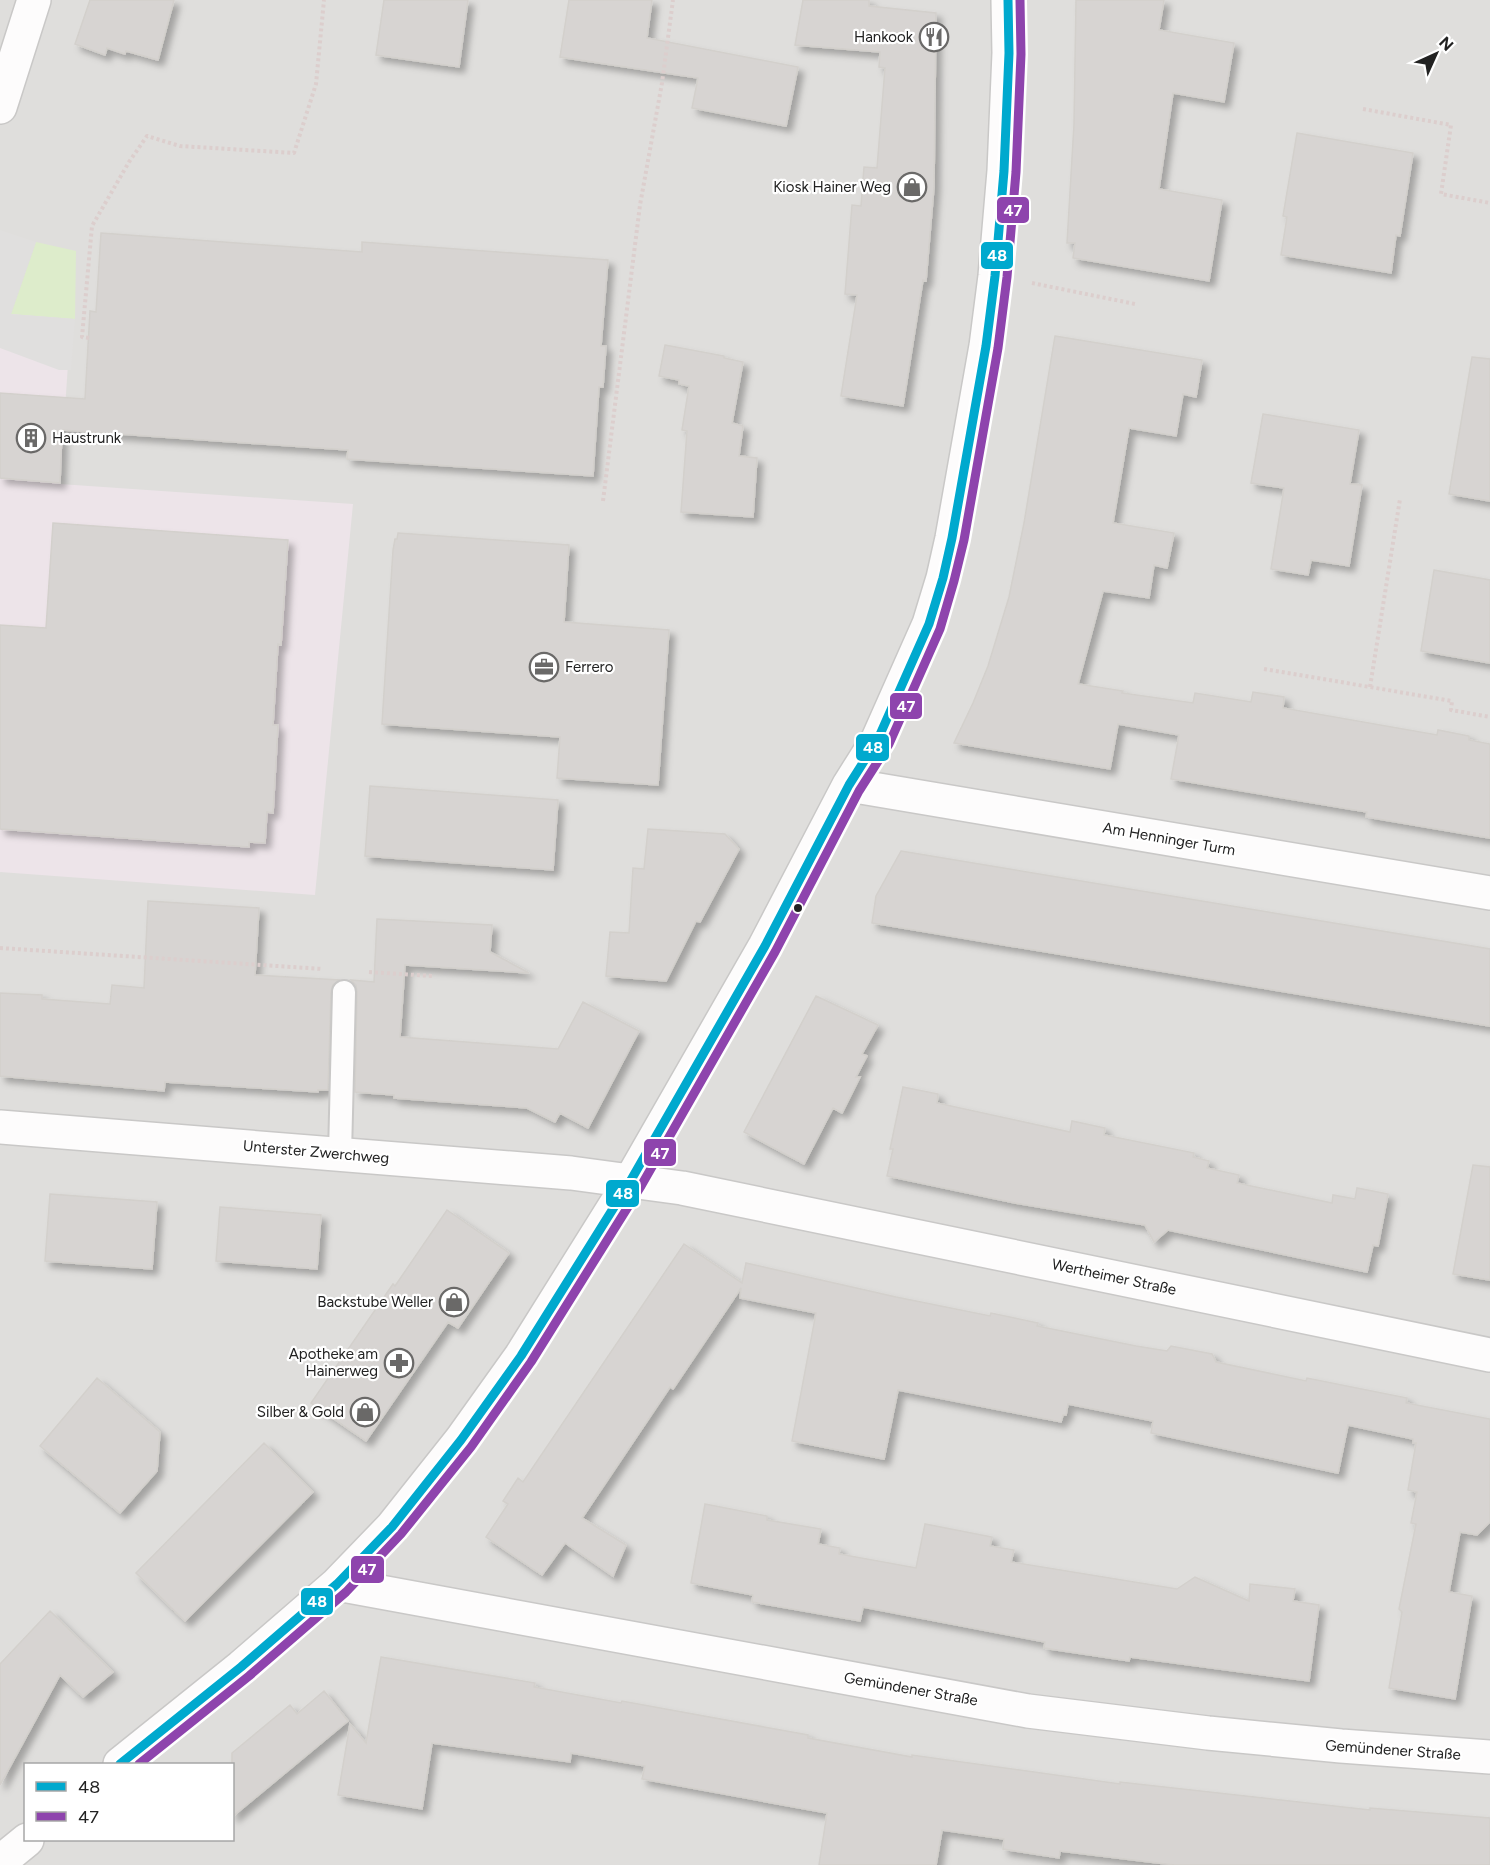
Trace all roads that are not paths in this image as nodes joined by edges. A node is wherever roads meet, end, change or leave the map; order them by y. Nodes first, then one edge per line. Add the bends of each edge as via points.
1 (34, 0) edge
2 (1008, 0) edge
3 (0, 107) edge
4 (849, 785) junction
5 (1490, 892) edge
6 (344, 992) dead end
7 (0, 1127) edge
8 (340, 1154) junction
9 (631, 1180) junction
10 (1490, 1355) edge
11 (337, 1584) junction
12 (1490, 1757) edge
13 (121, 1763) edge
14 (25, 1841) edge
15 (0, 1862) edge

1 - 3 street
2 - 4 street via 1004,171 995,276 952,538 929,624 878,739
4 - 5 street, Am Henninger Turm
4 - 9 street via 765,946
6 - 8 lane
7 - 8 street, Unterster Zwerchweg
8 - 9 street, Unterster Zwerchweg
9 - 10 street, Wertheimer Straße
9 - 11 street via 521,1356 461,1440 392,1527
11 - 12 street, Gemündener Straße via 1028,1711 1285,1741
11 - 13 street
14 - 15 street

